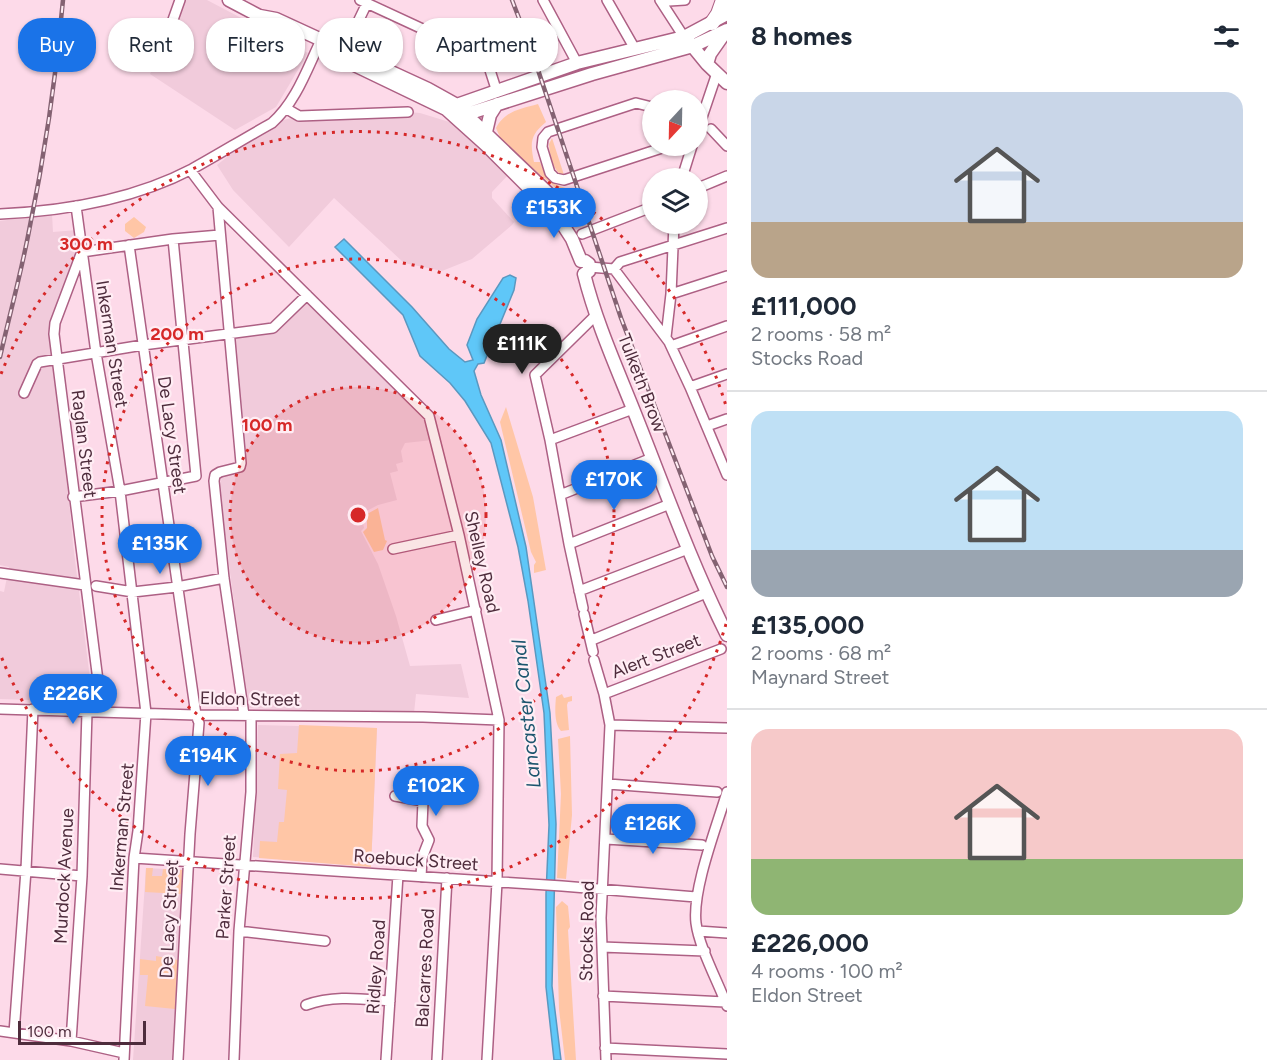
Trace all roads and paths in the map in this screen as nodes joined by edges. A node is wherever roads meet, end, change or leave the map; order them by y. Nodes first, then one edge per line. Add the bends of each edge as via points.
1 (180, 0) edge
2 (229, 0) edge
3 (543, 0) edge
4 (607, 0) edge
5 (685, 0) edge
6 (723, 0) edge
7 (364, 2) edge
8 (665, 2) edge
9 (251, 5) edge
10 (727, 14) edge
11 (174, 18) edge
12 (357, 18) edge
13 (712, 23) junction
14 (727, 30) edge
15 (688, 41) junction
16 (317, 43) edge
17 (317, 48) edge
18 (635, 49) junction
19 (674, 50) junction
20 (577, 63) junction
21 (707, 64) junction
22 (377, 72) edge
23 (390, 72) edge
24 (717, 73) junction
25 (727, 83) edge
26 (708, 95) edge
27 (497, 98) junction
28 (642, 104) edge
29 (450, 107) junction
30 (287, 109) junction
31 (408, 112) dead end
32 (461, 116) junction
33 (711, 129) dead end
34 (486, 132) junction
35 (727, 146) edge
36 (642, 154) edge
37 (190, 170) junction
38 (727, 176) edge
39 (708, 185) edge
40 (550, 205) junction
41 (76, 206) junction
42 (218, 207) junction
43 (642, 211) edge
44 (0, 214) edge
45 (727, 228) edge
46 (582, 234) dead end
47 (674, 234) edge
48 (220, 235) junction
49 (173, 239) junction
50 (129, 245) junction
51 (673, 247) junction
52 (82, 252) junction
53 (585, 267) junction
54 (614, 269) junction
55 (727, 276) edge
56 (670, 294) junction
57 (307, 295) junction
58 (597, 315) junction
59 (727, 326) edge
60 (229, 334) junction
61 (666, 337) junction
62 (182, 340) junction
63 (143, 345) junction
64 (671, 346) junction
65 (96, 352) junction
66 (56, 358) junction
67 (727, 374) edge
68 (690, 387) junction
69 (24, 393) dead end
70 (633, 409) junction
71 (727, 419) edge
72 (707, 426) junction
73 (550, 440) junction
74 (652, 458) junction
75 (727, 473) edge
76 (162, 482) junction
77 (120, 491) junction
78 (560, 495) junction
79 (74, 497) junction
80 (670, 504) junction
81 (459, 535) junction
82 (569, 544) junction
83 (393, 549) dead end
84 (688, 549) junction
85 (0, 573) edge
86 (224, 578) junction
87 (85, 585) junction
88 (96, 586) dead end
89 (177, 587) junction
90 (579, 591) junction
91 (133, 592) junction
92 (706, 593) junction
93 (476, 610) junction
94 (436, 620) dead end
95 (727, 635) edge
96 (592, 640) junction
97 (720, 649) dead end
98 (604, 694) junction
99 (0, 709) edge
100 (33, 710) junction
101 (87, 712) junction
102 (102, 712) junction
103 (146, 713) junction
104 (196, 715) junction
105 (248, 715) junction
106 (499, 720) junction
107 (610, 725) junction
108 (727, 728) edge
109 (608, 784) junction
110 (722, 792) edge
111 (395, 796) dead end
112 (606, 839) junction
113 (702, 845) dead end
114 (134, 858) junction
115 (189, 862) junction
116 (245, 866) junction
117 (0, 869) edge
118 (26, 870) junction
119 (398, 875) junction
120 (82, 876) junction
121 (421, 877) junction
122 (447, 878) junction
123 (497, 882) junction
124 (602, 891) junction
125 (696, 897) junction
126 (698, 931) junction
127 (239, 932) junction
128 (727, 933) edge
129 (325, 941) dead end
130 (602, 947) junction
131 (705, 951) junction
132 (603, 996) junction
133 (390, 1001) junction
134 (726, 1004) edge
135 (306, 1005) dead end
136 (0, 1031) edge
137 (14, 1033) junction
138 (71, 1041) junction
139 (605, 1048) junction
140 (727, 1054) edge
141 (124, 1056) edge
142 (178, 1060) edge
143 (234, 1060) edge
144 (386, 1060) edge
145 (437, 1060) edge
146 (486, 1060) edge
147 (606, 1060) edge

1 - 11 street
2 - 9 main road
3 - 20 street
4 - 18 street
5 - 8 street
6 - 13 highway
7 - 12 street
7 - 27 street via 481,56 489,67
8 - 15 street
9 - 16 main road via 277,27
10 - 13 main road
13 - 15 main road
14 - 15 main road
14 - 21 main road
15 - 18 main road
15 - 19 main road
15 - 21 main road
17 - 30 street
18 - 20 main road
19 - 21 main road
19 - 27 main road
20 - 27 main road
21 - 24 main road
22 - 29 main road
23 - 29 main road via 428,89
24 - 25 main road
24 - 26 street
27 - 29 main road
27 - 32 main road
27 - 34 main road
28 - 36 street via 636,103 548,132 542,147 550,173 564,180
29 - 32 main road, Tulketh Brow
30 - 31 street via 299,116
30 - 37 street via 272,123
32 - 34 main road, Tulketh Brow
32 - 40 main road, Tulketh Brow
33 - 35 street
34 - 40 main road, Tulketh Brow via 547,192
37 - 41 street via 124,196
37 - 42 street, Shelley Road
38 - 39 street
40 - 53 main road, Tulketh Brow
41 - 44 street via 49,212
41 - 52 street, Inkerman Street
42 - 48 street
42 - 57 street, Shelley Road
43 - 46 street
45 - 51 street
47 - 51 street
48 - 49 street
48 - 60 street
49 - 50 street
49 - 62 street
50 - 52 street
50 - 63 street, De Lacy Street
51 - 54 street via 620,262
51 - 56 street
52 - 65 street, Inkerman Street
52 - 66 street, Raglan Street via 54,323
53 - 54 street
53 - 58 main road, Tulketh Brow
54 - 61 street
55 - 56 street
56 - 61 street
57 - 60 street via 273,328
57 - 81 street, Shelley Road via 429,416
58 - 70 main road, Tulketh Brow
58 - 73 street, Stocks Road via 535,375
59 - 64 street
60 - 62 street
60 - 86 street, Parker Street via 241,463 240,467 215,475 214,481
61 - 64 street
62 - 63 street
62 - 76 street via 196,476
63 - 65 street
63 - 76 street, De Lacy Street
64 - 68 street
65 - 66 street
65 - 77 street, Inkerman Street
66 - 69 street via 37,364
66 - 79 street, Raglan Street
67 - 68 street
68 - 72 street
70 - 73 street
70 - 74 main road, Tulketh Brow
71 - 72 street
72 - 75 street
73 - 78 street, Stocks Road
74 - 78 street
74 - 80 main road, Tulketh Brow
76 - 77 street
76 - 89 street, De Lacy Street
77 - 79 street
77 - 91 street, Inkerman Street
78 - 82 street, Stocks Road
79 - 87 street, Raglan Street
80 - 82 street
80 - 84 main road, Tulketh Brow
81 - 83 street
81 - 93 street, Shelley Road
82 - 90 street, Stocks Road
84 - 90 street
84 - 92 main road, Tulketh Brow
85 - 87 street
86 - 89 street
86 - 105 street, Parker Street
87 - 102 street, Raglan Street
88 - 91 street
89 - 91 street
89 - 104 street, De Lacy Street
90 - 96 street, Stocks Road
91 - 103 street, Inkerman Street
92 - 95 main road, Tulketh Brow
92 - 96 street
93 - 94 street
93 - 106 street, Shelley Road
96 - 98 street, Stocks Road
97 - 98 street, Alert Street
98 - 107 street, Stocks Road
99 - 100 street, Eldon Street
100 - 101 street, Eldon Street
100 - 118 street
101 - 102 street, Eldon Street
101 - 120 street, Murdock Avenue
102 - 103 street, Eldon Street
103 - 104 street, Eldon Street
103 - 114 street, Inkerman Street
104 - 105 street, Eldon Street
104 - 115 street, De Lacy Street via 199,723
105 - 106 street, Eldon Street
105 - 116 street, Parker Street via 250,792
106 - 123 street, Shelley Road
107 - 108 street
107 - 109 street, Stocks Road
109 - 110 street
109 - 112 street, Stocks Road
110 - 125 street
111 - 121 street via 423,801 422,826 429,840
112 - 113 street
112 - 124 street, Stocks Road
114 - 115 street, Roebuck Street
114 - 141 street, Inkerman Street
115 - 116 street, Roebuck Street
115 - 142 street, De Lacy Street
116 - 119 street, Roebuck Street
116 - 127 street, Parker Street
117 - 118 street
118 - 120 street
118 - 137 street
119 - 121 street, Roebuck Street
119 - 133 street, Ridley Road
120 - 138 street, Murdock Avenue
121 - 122 street, Roebuck Street
122 - 123 street, Roebuck Street
122 - 145 street, Balcarres Road
123 - 124 street, Roebuck Street
123 - 146 street, Shelley Road
124 - 125 street, Roebuck Street
124 - 130 street, Stocks Road
125 - 126 street
126 - 128 street
126 - 131 street
127 - 129 street
127 - 143 street, Parker Street
130 - 131 street
130 - 132 street, Stocks Road
131 - 134 street
132 - 134 street
132 - 139 street, Stocks Road
133 - 135 street via 341,998
133 - 144 street, Ridley Road
136 - 137 street
137 - 138 street
138 - 141 street
139 - 140 street
139 - 147 street, Stocks Road

